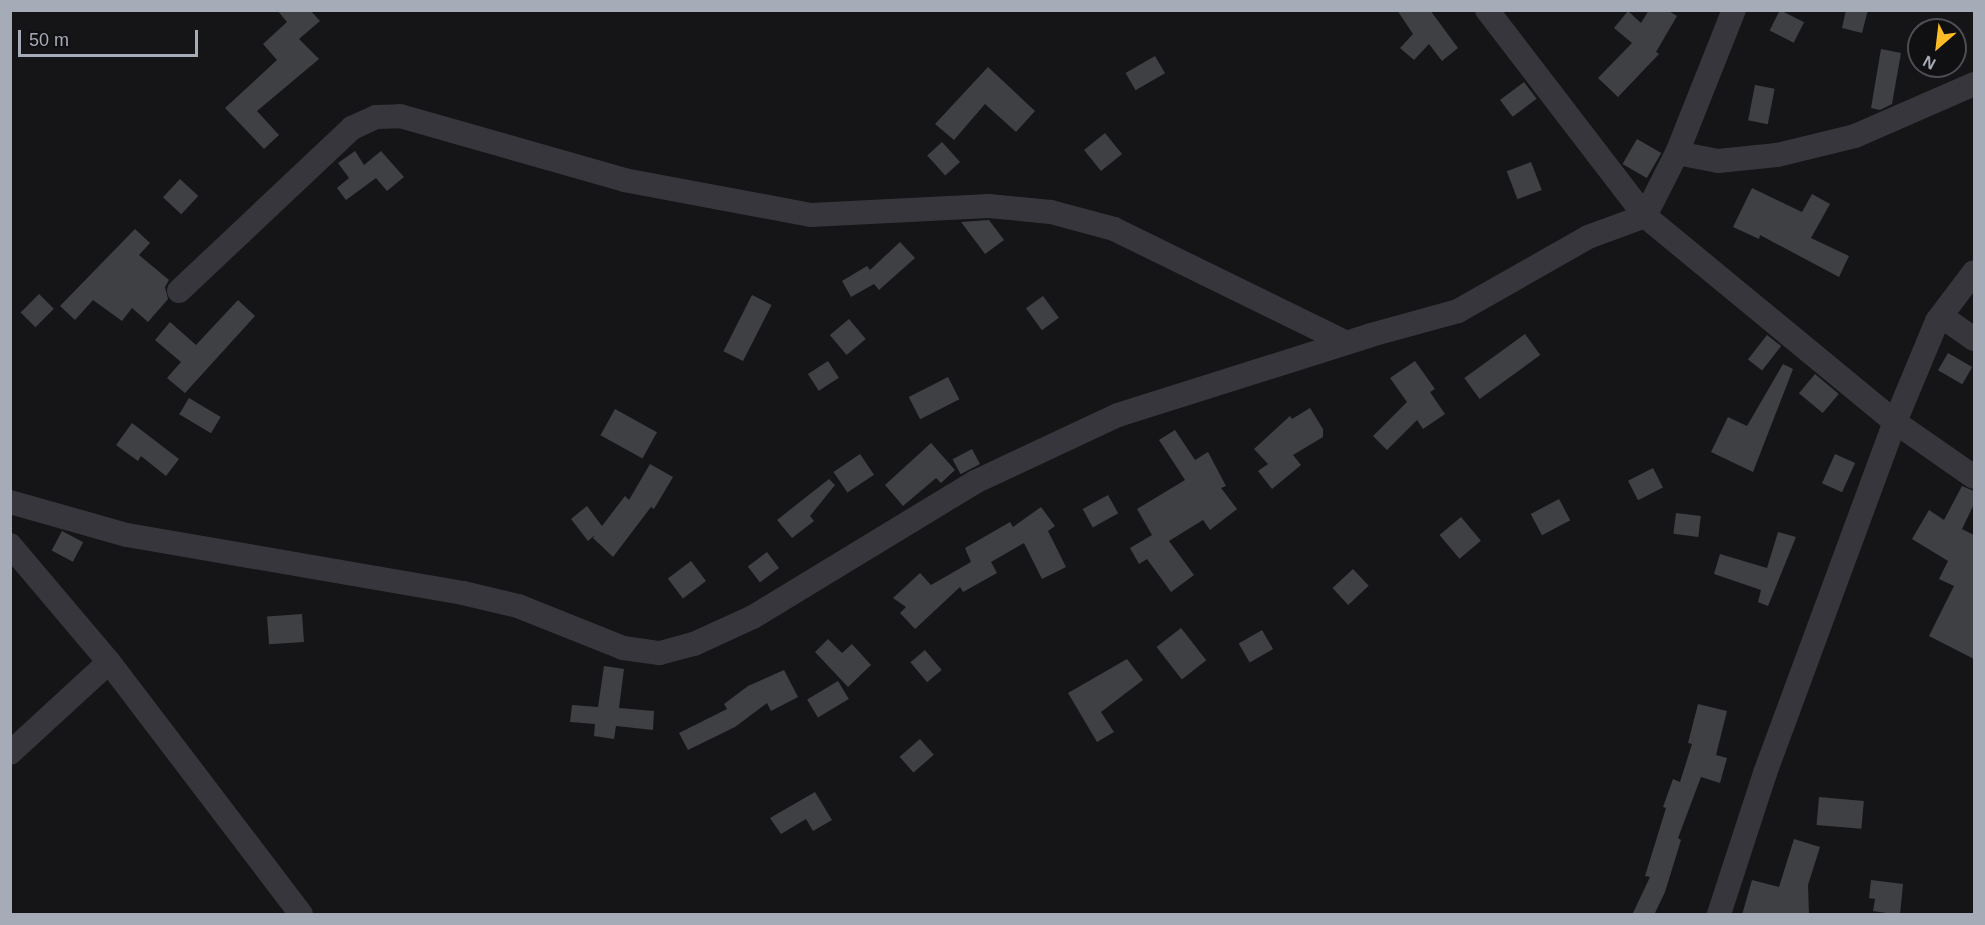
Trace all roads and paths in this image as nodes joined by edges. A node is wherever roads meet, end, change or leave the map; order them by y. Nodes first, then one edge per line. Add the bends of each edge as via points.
1 (1487, 10) edge
2 (1734, 10) edge
3 (1974, 84) edge
4 (1677, 153) junction
5 (1645, 216) junction
6 (1974, 272) edge
7 (179, 291) dead end
8 (1941, 316) junction
9 (1974, 339) edge
10 (1346, 342) junction
11 (1895, 422) junction
12 (1974, 477) edge
13 (10, 502) edge
14 (10, 545) edge
15 (109, 662) junction
16 (10, 753) edge
17 (301, 915) edge
18 (1719, 915) edge

1 - 5 street
2 - 4 street
3 - 4 street via 1855,136 1777,155 1718,161
4 - 5 street
5 - 10 street via 1587,237 1458,311
5 - 11 street
6 - 8 street
7 - 10 street via 352,128 376,117 400,116 624,180 811,215 989,206 1051,212 1114,229
8 - 9 street
8 - 11 street
10 - 13 street via 1118,415 975,482 753,617 694,644 660,653 623,648 518,606 463,593 127,535
11 - 12 street
11 - 18 street via 1765,773
14 - 15 street
15 - 16 street
15 - 17 street

